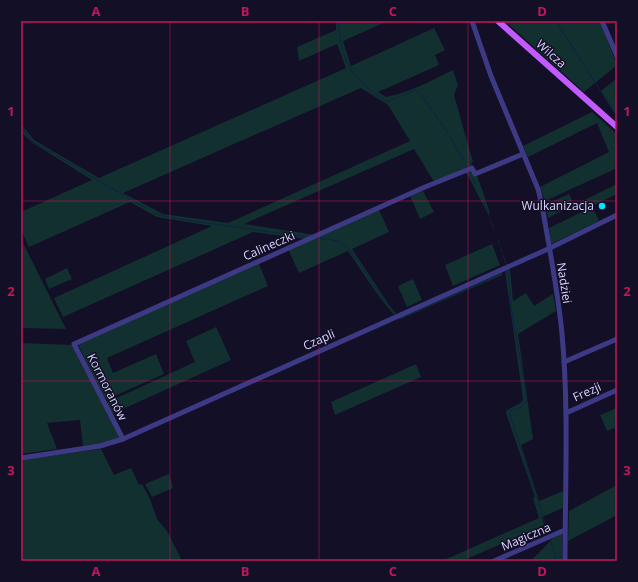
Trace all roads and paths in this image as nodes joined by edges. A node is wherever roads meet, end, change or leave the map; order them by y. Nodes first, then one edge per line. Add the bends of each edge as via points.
1 (472, 21) edge
2 (498, 21) edge
3 (602, 21) edge
4 (617, 56) edge
5 (617, 127) edge
6 (523, 154) junction
7 (617, 215) edge
8 (548, 249) junction
9 (617, 339) edge
10 (74, 344) joint
11 (564, 362) junction
12 (617, 390) edge
13 (566, 413) junction
14 (123, 439) junction
15 (21, 458) edge
16 (565, 530) junction
17 (494, 561) edge
18 (565, 561) edge

1 - 6 street, Nadziei
2 - 5 main road, Wilcza
3 - 4 street
6 - 8 street, Nadziei via 542,205
6 - 10 street, Calineczki via 475,174 472,168
7 - 8 street, Czapli
8 - 11 street, Nadziei via 562,332
8 - 14 street, Czapli
9 - 11 street
10 - 14 street, Kormoranów
11 - 13 street, Nadziei
12 - 13 street, Frezji
13 - 16 street, Nadziei
14 - 15 street, Czapli via 100,446
16 - 17 street, Magiczna
16 - 18 street, Nadziei

